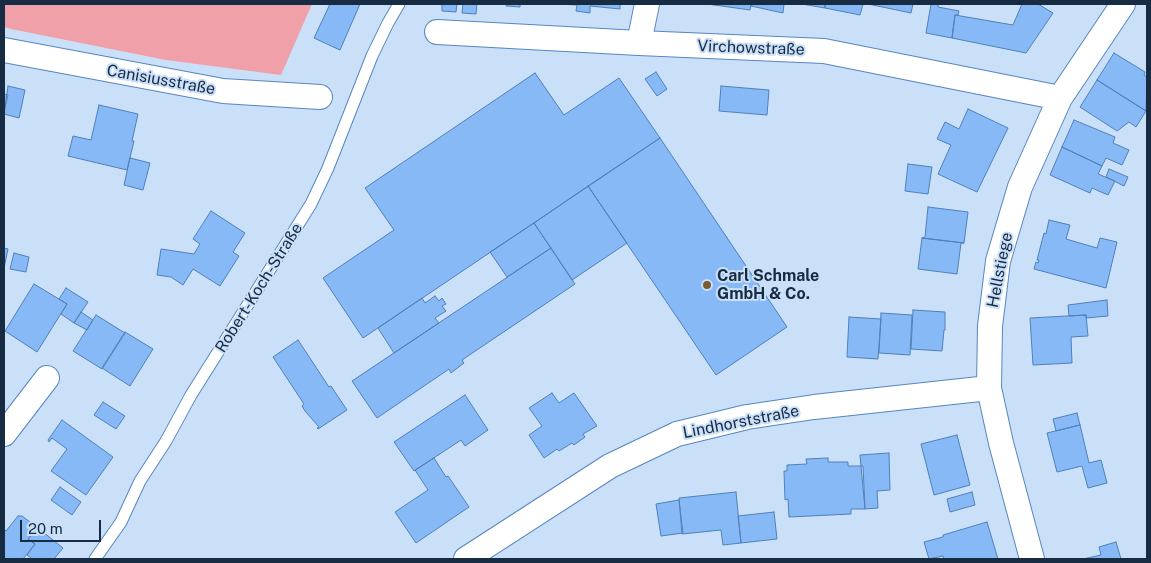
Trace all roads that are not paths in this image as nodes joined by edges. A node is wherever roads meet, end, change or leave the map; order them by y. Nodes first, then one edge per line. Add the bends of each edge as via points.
1 (399, 4) edge
2 (647, 4) edge
3 (1122, 4) edge
4 (437, 32) dead end
5 (639, 43) junction
6 (4, 50) edge
7 (320, 97) dead end
8 (1060, 98) junction
9 (47, 378) dead end
10 (989, 388) junction
11 (4, 434) edge
12 (95, 559) edge
13 (466, 559) edge
14 (1032, 559) edge

1 - 12 lane, Robert-Koch-Straße via 372,56 311,204 191,395 140,481 120,522
2 - 5 street
3 - 8 street, Hellstiege
4 - 5 street, Virchowstraße
5 - 8 street, Virchowstraße via 824,51
6 - 7 street, Canisiusstraße via 223,91
8 - 10 street, Hellstiege via 1020,187 998,261 990,326
9 - 11 street
10 - 13 street, Lindhorststraße via 814,407 747,417 676,434 610,466
10 - 14 street, Hellstiege

